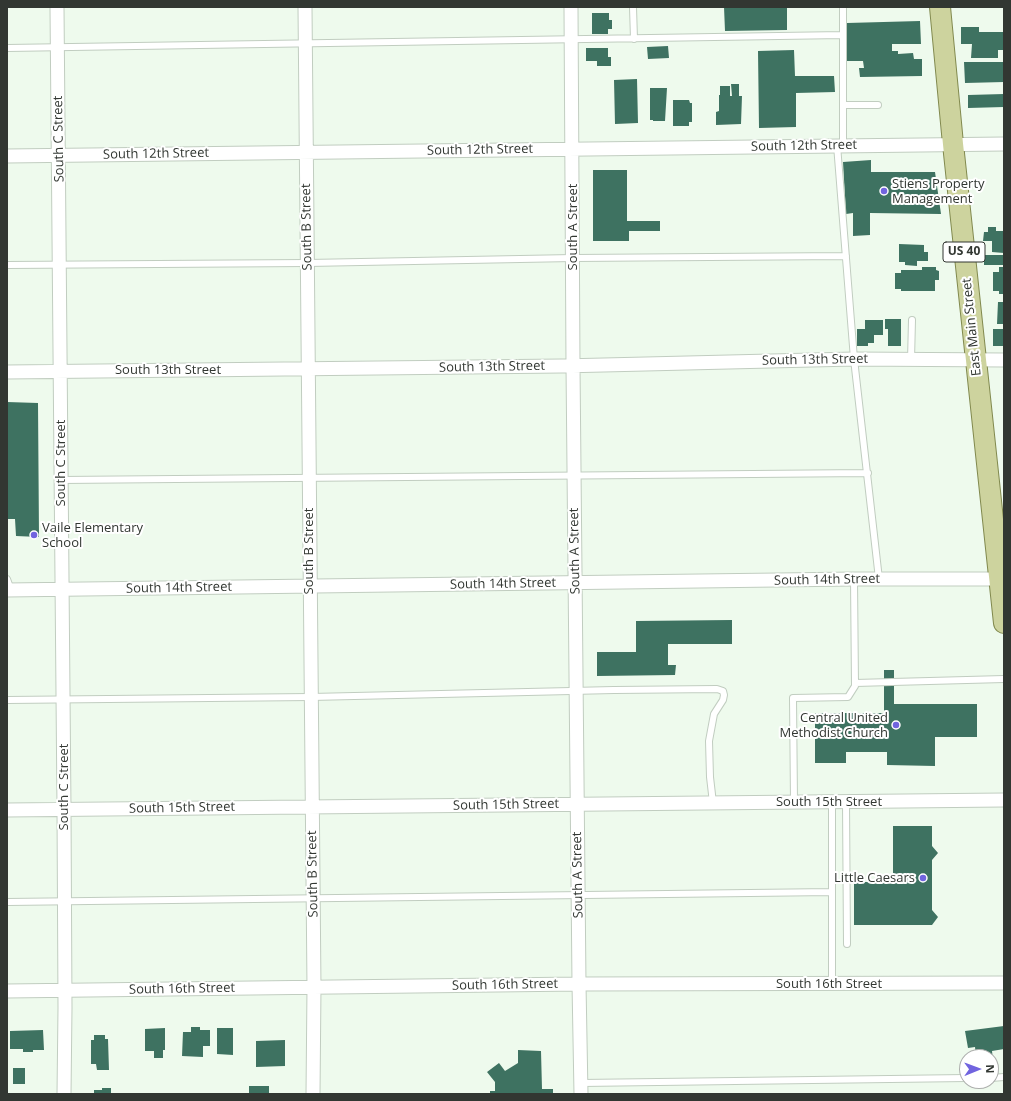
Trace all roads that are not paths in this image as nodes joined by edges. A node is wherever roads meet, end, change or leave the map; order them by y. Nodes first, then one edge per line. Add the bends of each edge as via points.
1 (57, 7) edge
2 (305, 7) edge
3 (571, 7) edge
4 (633, 7) edge
5 (842, 7) edge
6 (940, 7) edge
7 (843, 35) junction
8 (634, 39) junction
9 (572, 40) junction
10 (305, 44) junction
11 (7, 48) edge
12 (58, 48) junction
13 (843, 105) junction
14 (878, 105) dead end
15 (953, 144) junction
16 (1004, 144) edge
17 (840, 145) junction
18 (573, 148) junction
19 (307, 152) junction
20 (59, 155) junction
21 (7, 156) edge
22 (846, 256) junction
23 (573, 258) junction
24 (308, 263) junction
25 (7, 265) edge
26 (60, 265) junction
27 (912, 320) dead end
28 (854, 359) junction
29 (911, 360) junction
30 (976, 360) junction
31 (1004, 360) edge
32 (573, 366) junction
33 (309, 369) junction
34 (61, 371) junction
35 (7, 372) edge
36 (868, 473) junction
37 (574, 475) junction
38 (309, 478) junction
39 (62, 480) junction
40 (854, 579) junction
41 (879, 579) junction
42 (1001, 579) edge
43 (576, 584) junction
44 (8, 586) edge
45 (309, 587) junction
46 (62, 590) junction
47 (1004, 623) edge
48 (1004, 679) edge
49 (855, 683) junction
50 (576, 691) junction
51 (311, 697) junction
52 (63, 699) junction
53 (7, 700) edge
54 (1004, 800) edge
55 (794, 802) junction
56 (832, 802) junction
57 (846, 802) junction
58 (713, 803) junction
59 (577, 804) junction
60 (312, 807) junction
61 (64, 809) junction
62 (7, 810) edge
63 (832, 892) junction
64 (578, 896) junction
65 (313, 899) junction
66 (64, 901) junction
67 (7, 902) edge
68 (847, 944) dead end
69 (1004, 983) edge
70 (579, 984) junction
71 (832, 984) junction
72 (314, 987) junction
73 (7, 991) edge
74 (64, 991) junction
75 (959, 1078) edge
76 (581, 1088) edge
77 (64, 1094) edge
78 (313, 1094) edge

1 - 12 street, South C Street
2 - 10 street, South B Street
3 - 9 street, South A Street
4 - 8 lane
5 - 7 lane
6 - 15 main road, East Main Street / US 40
7 - 8 lane
7 - 13 lane
8 - 9 lane
9 - 10 lane
9 - 18 street, South A Street
10 - 12 lane
10 - 19 street, South B Street
11 - 12 lane
12 - 20 street, South C Street
13 - 14 lane
13 - 17 lane
15 - 16 street, South 12th Street
15 - 17 street, South 12th Street
15 - 30 main road, East Main Street / US 40
17 - 18 street, South 12th Street
17 - 22 lane
18 - 19 street, South 12th Street
18 - 23 street, South A Street
19 - 20 street, South 12th Street
19 - 24 street, South B Street
20 - 21 street, South 12th Street
20 - 26 street, South C Street
22 - 23 lane
22 - 28 lane
23 - 24 lane
23 - 32 street, South A Street
24 - 26 lane
24 - 33 street, South B Street
25 - 26 lane
26 - 34 street, South C Street
27 - 29 lane
28 - 29 street, South 13th Street
28 - 32 street, South 13th Street
28 - 36 lane
29 - 30 street, South 13th Street
30 - 31 street, South 13th Street
30 - 42 main road, East Main Street / US 40
32 - 33 street, South 13th Street
32 - 37 street, South A Street
33 - 34 street, South 13th Street
33 - 38 street, South B Street
34 - 35 street, South 13th Street
34 - 39 street, South C Street
36 - 37 lane
36 - 41 lane
37 - 38 lane
37 - 43 street, South A Street
38 - 39 lane
38 - 45 street, South B Street
39 - 46 street, South C Street
40 - 41 street, South 14th Street
40 - 43 street, South 14th Street
40 - 49 lane
41 - 42 street, South 14th Street
42 - 47 main road, East Main Street / US 40
43 - 45 street, South 14th Street
43 - 50 street, South A Street
44 - 46 street, South 14th Street
45 - 46 street, South 14th Street
45 - 51 street, South B Street
46 - 52 street, South C Street
48 - 49 lane
49 - 55 lane via 848,696 793,698
50 - 51 lane
50 - 58 lane via 723,691 723,700 714,714 709,741
50 - 59 street, South A Street
51 - 52 lane
51 - 60 street, South B Street
52 - 53 lane
52 - 61 street, South C Street
54 - 57 street, South 15th Street
55 - 56 street, South 15th Street
55 - 58 street, South 15th Street
56 - 57 street, South 15th Street
56 - 63 lane
57 - 68 lane
58 - 59 street, South 15th Street
59 - 60 street, South 15th Street
59 - 64 street, South A Street
60 - 61 street, South 15th Street
60 - 65 street, South B Street
61 - 62 street, South 15th Street
61 - 66 street, South C Street
63 - 64 lane
63 - 71 lane
64 - 65 lane
64 - 70 street, South A Street
65 - 66 lane
65 - 72 street, South B Street
66 - 67 lane
66 - 74 street, South C Street
69 - 71 street, South 16th Street
70 - 71 street, South 16th Street
70 - 72 street, South 16th Street
70 - 76 street, South A Street
72 - 74 street, South 16th Street
72 - 78 street, South B Street
73 - 74 street, South 16th Street
74 - 77 street, South C Street
75 - 76 lane

